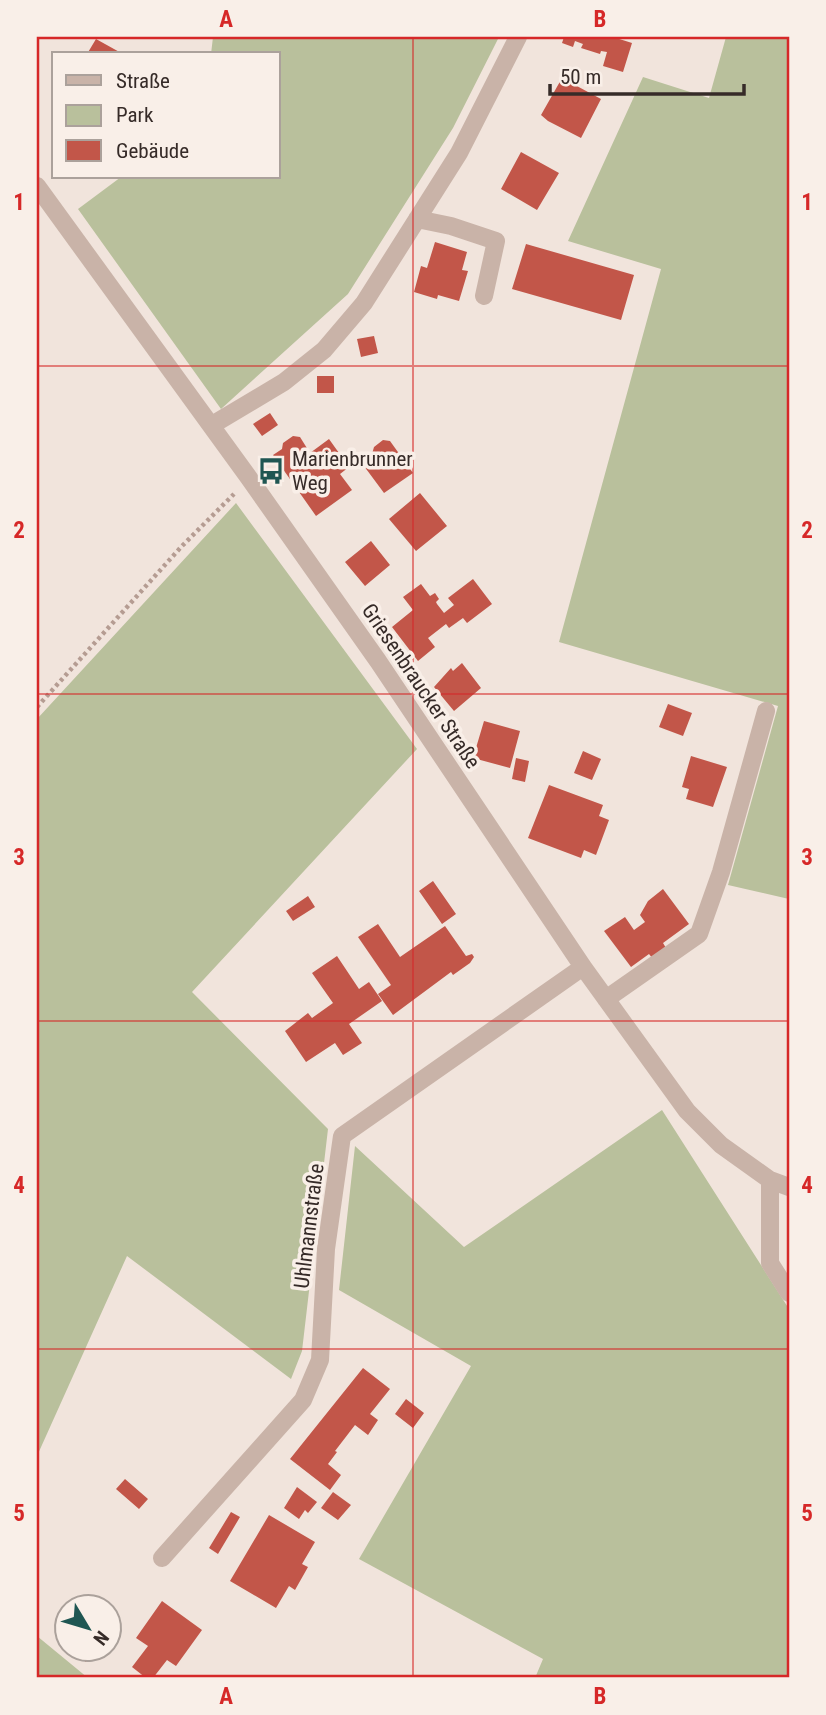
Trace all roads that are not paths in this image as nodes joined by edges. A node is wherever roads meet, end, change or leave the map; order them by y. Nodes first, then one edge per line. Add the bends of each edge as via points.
1 (518, 37) edge
2 (37, 186) edge
3 (417, 219) junction
4 (484, 296) dead end
5 (212, 425) junction
6 (766, 711) dead end
7 (583, 967) junction
8 (606, 999) junction
9 (770, 1180) junction
10 (789, 1187) edge
11 (789, 1293) edge
12 (162, 1558) dead end

1 - 3 street via 459,153
2 - 5 street, Griesenbraucker Straße
3 - 4 street via 496,241
3 - 5 street via 364,303 324,351 284,382
5 - 7 street, Griesenbraucker Straße via 378,661
6 - 8 street via 699,934
7 - 8 street, Griesenbraucker Straße
7 - 12 street, Uhlmannstraße via 342,1136 326,1249 320,1360 303,1400
8 - 9 street, Griesenbraucker Straße via 687,1111 721,1146
9 - 10 street, Griesenbraucker Straße
9 - 11 street via 771,1263

